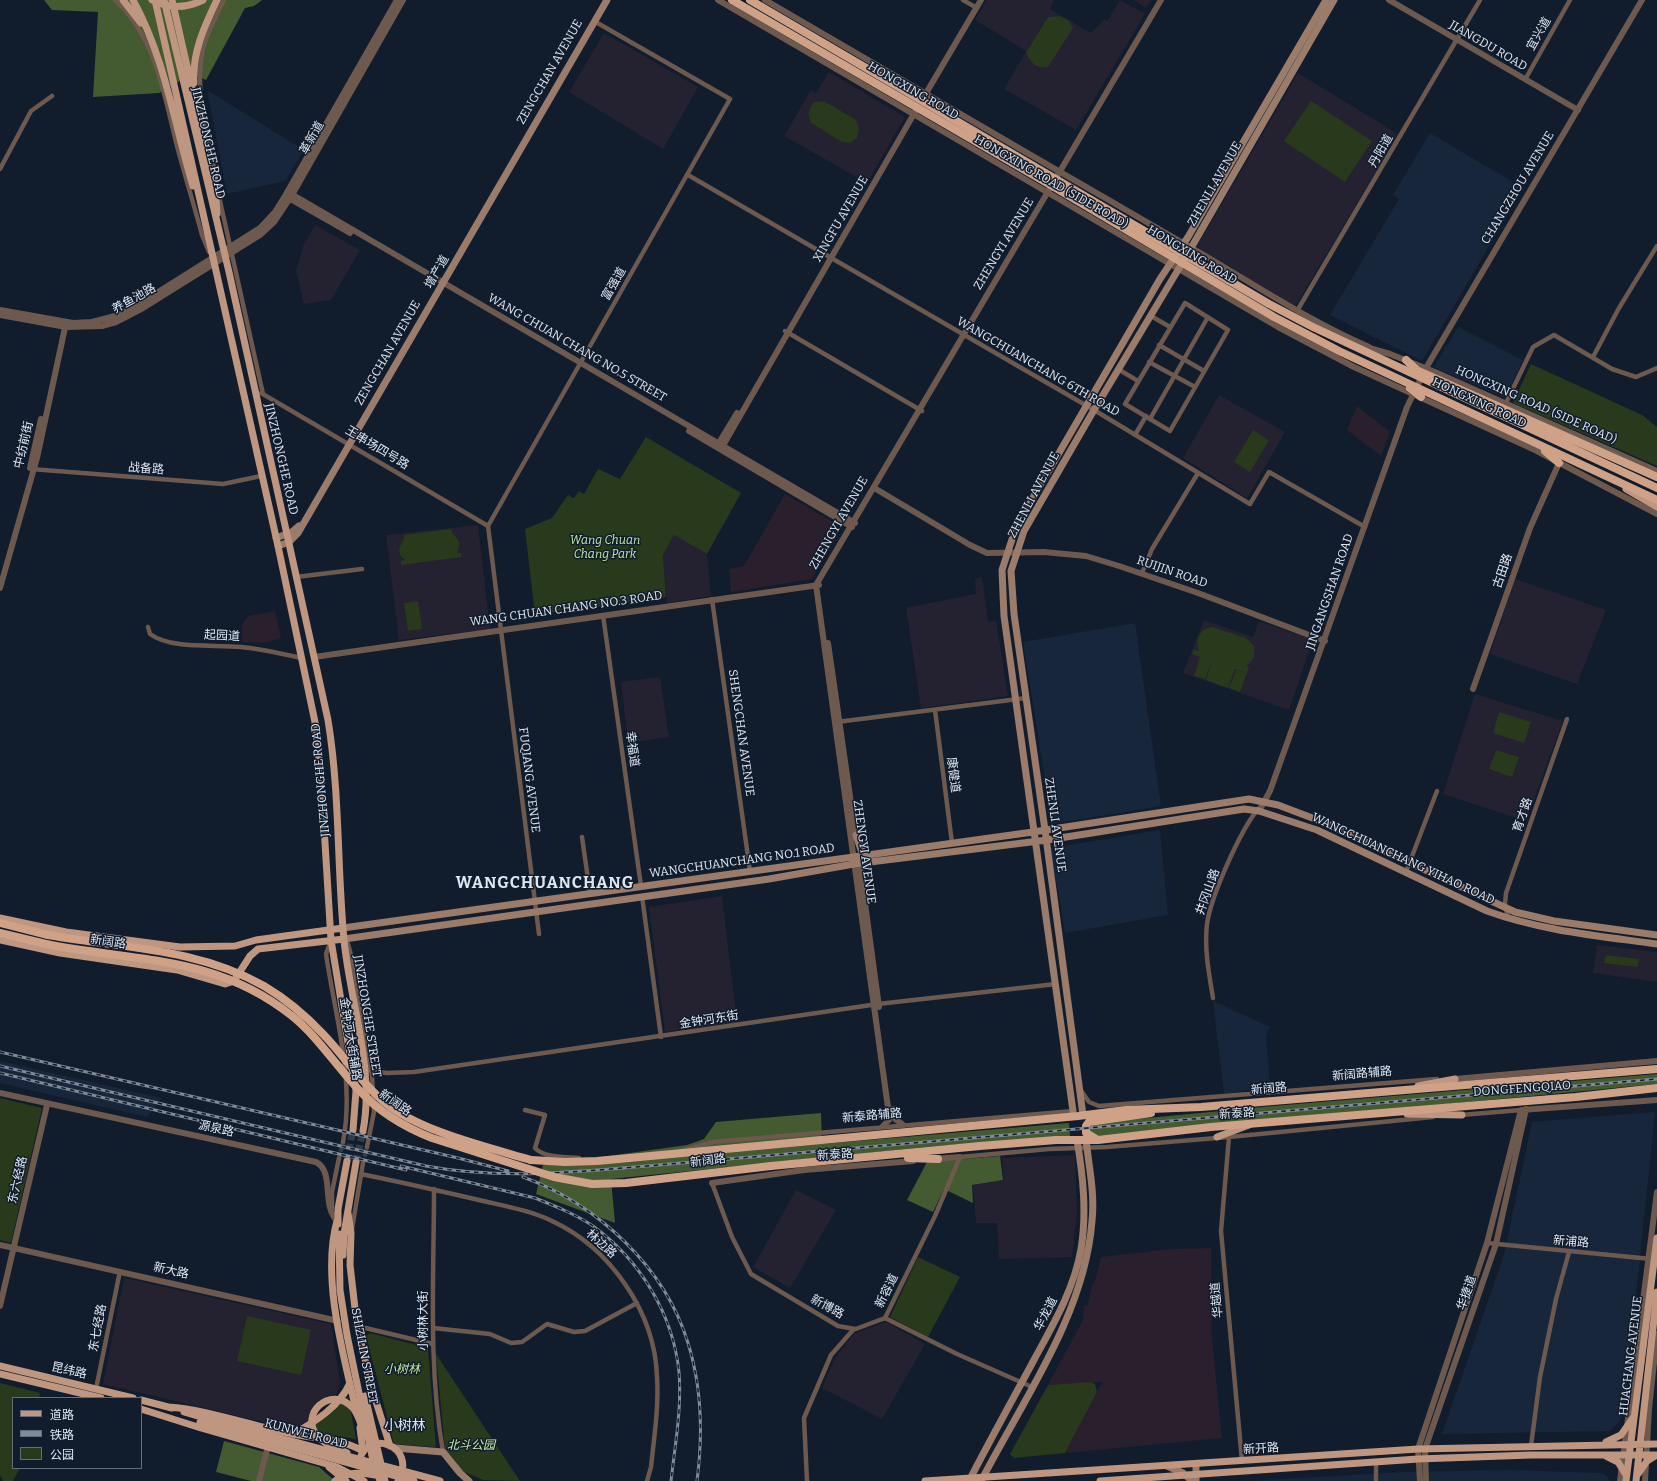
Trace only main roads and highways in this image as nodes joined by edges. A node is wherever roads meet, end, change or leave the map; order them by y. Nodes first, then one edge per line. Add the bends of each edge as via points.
1 (123, 0) edge
2 (133, 0) edge
3 (152, 0) edge
4 (155, 0) edge
5 (164, 0) edge
6 (172, 0) edge
7 (203, 0) edge
8 (217, 0) edge
9 (604, 0) edge
10 (607, 0) edge
11 (732, 0) edge
12 (750, 0) edge
13 (1326, 0) edge
14 (1334, 0) edge
15 (594, 21) junction
16 (155, 48) junction
17 (919, 103) junction
18 (197, 109) junction
19 (203, 158) junction
20 (189, 162) junction
21 (214, 172) road end
22 (1056, 179) junction
23 (217, 220) junction
24 (1179, 258) junction
25 (1406, 360) road end
26 (1421, 373) junction
27 (1433, 381) junction
28 (1414, 390) junction
29 (1422, 397) road end
30 (1657, 477) edge
31 (1616, 482) junction
32 (1657, 488) edge
33 (1657, 500) edge
34 (1657, 507) edge
35 (276, 538) junction
36 (288, 539) junction
37 (278, 546) junction
38 (1255, 810) junction
39 (1276, 816) dead end
40 (1046, 830) junction
41 (1033, 832) junction
42 (1018, 835) dead end
43 (853, 837) road end
44 (1046, 840) junction
45 (1034, 842) junction
46 (1019, 847) dead end
47 (879, 855) dead end
48 (856, 860) junction
49 (0, 914) edge
50 (0, 918) edge
51 (18, 921) junction
52 (0, 923) edge
53 (343, 928) junction
54 (330, 930) junction
55 (1657, 935) edge
56 (1, 938) edge
57 (344, 939) junction
58 (330, 940) junction
59 (1657, 944) edge
60 (346, 957) junction
61 (333, 959) junction
62 (1657, 1069) edge
63 (1456, 1082) joint
64 (1657, 1088) edge
65 (1167, 1109) junction
66 (1073, 1111) road end
67 (1389, 1113) junction
68 (1082, 1115) junction
69 (1462, 1115) road end
70 (1251, 1125) junction
71 (353, 1130) tunnel mouth
72 (363, 1132) tunnel mouth
73 (1217, 1137) road end
74 (1098, 1140) junction
75 (1082, 1144) junction
76 (843, 1159) junction
77 (938, 1159) road end
78 (347, 1161) tunnel mouth
79 (359, 1163) tunnel mouth
80 (337, 1221) junction
81 (345, 1234) junction
82 (1657, 1238) edge
83 (1653, 1259) edge
84 (1657, 1292) edge
85 (1656, 1317) edge
86 (0, 1366) edge
87 (0, 1374) edge
88 (350, 1383) junction
89 (96, 1397) edge
90 (129, 1397) edge
91 (142, 1400) edge
92 (168, 1407) junction
93 (142, 1409) edge
94 (1635, 1414) junction
95 (166, 1415) junction
96 (1643, 1415) junction
97 (200, 1419) junction
98 (363, 1431) junction
99 (293, 1434) junction
100 (1599, 1444) junction
101 (1657, 1444) edge
102 (393, 1447) junction
103 (1626, 1451) junction
104 (369, 1452) junction
105 (1644, 1453) junction
106 (1600, 1455) junction
107 (1657, 1455) edge
108 (364, 1460) junction
109 (322, 1462) junction
110 (1215, 1463) junction
111 (1634, 1464) junction
112 (1192, 1465) junction
113 (1167, 1466) junction
114 (1146, 1478) junction
115 (1193, 1478) edge
116 (398, 1479) edge
117 (970, 1479) edge
118 (1627, 1479) edge
119 (1636, 1479) edge
120 (984, 1480) edge
121 (335, 1481) edge
122 (346, 1481) edge
123 (364, 1481) edge
124 (374, 1481) edge
125 (380, 1481) edge
126 (385, 1481) edge
127 (414, 1481) edge
128 (440, 1481) edge
129 (469, 1481) edge
130 (925, 1481) edge
131 (1100, 1481) edge
132 (1160, 1481) edge

1 - 16 main road
2 - 16 main road
3 - 7 main road, bridge via 176,8
4 - 20 main road, JINZHONGHE ROAD
5 - 19 main road, JINZHONGHE ROAD
6 - 18 main road
8 - 18 main road via 197,47 194,80
9 - 15 main road, ZENGCHAN AVENUE
10 - 15 main road, 增产道
11 - 17 highway, HONGXING ROAD
12 - 17 highway, HONGXING ROAD
13 - 24 main road, ZHENLI AVENUE
14 - 24 main road, ZHENLI AVENUE
15 - 36 main road, 增产道 via 298,533
16 - 20 main road
17 - 22 highway, HONGXING ROAD
18 - 19 main road
19 - 23 main road, JINZHONGHE ROAD
20 - 35 main road, JINZHONGHE ROAD
21 - 23 main road
22 - 24 highway, HONGXING ROAD via 1154,247
22 - 24 highway, HONGXING ROAD via 1169,244
23 - 36 main road, JINZHONGHE ROAD
24 - 26 highway, HONGXING ROAD via 1347,343
24 - 28 highway, HONGXING ROAD via 1323,347 1400,380
24 - 40 main road, ZHENLI AVENUE via 1151,316 1024,531 1011,571 1012,595
24 - 41 main road, ZHENLI AVENUE via 1160,279 1086,405 1016,527 1006,554 1002,570 1002,597
25 - 26 highway
26 - 27 highway, HONGXING ROAD
27 - 30 highway
27 - 32 highway, HONGXING ROAD
28 - 29 highway
28 - 31 highway, HONGXING ROAD via 1534,442 1560,459
31 - 33 highway, HONGXING ROAD
31 - 34 main road
35 - 36 main road
35 - 37 main road, JINZHONGHE ROAD
36 - 37 main road
36 - 53 main road, JINZHONGHE ROAD via 331,743
37 - 54 main road, JINZHONGHE ROAD via 315,722
38 - 39 main road
38 - 44 main road, WANGCHUANCHANG YIHAO ROAD via 1239,809
38 - 59 main road, WANGCHUANCHANG YIHAO ROAD via 1317,830 1508,918 1546,928 1625,937
40 - 41 main road
40 - 44 main road, ZHENLI AVENUE
40 - 55 main road, WANGCHUANCHANG YIHAO ROAD via 1242,799 1264,801 1322,822 1524,915
41 - 42 main road
41 - 45 main road, ZHENLI AVENUE
41 - 48 main road
43 - 47 main road via 863,852
44 - 45 main road via 1034,845
44 - 68 main road, ZHENLI AVENUE
45 - 46 main road
45 - 48 main road
45 - 66 main road, ZHENLI AVENUE
48 - 53 main road, WANGCHUANCHANG NO.1 ROAD via 750,871
48 - 57 main road, WANGCHUANCHANG NO.1 ROAD via 769,879
49 - 51 main road
50 - 51 main road
51 - 54 main road via 66,932 180,947 235,946 256,940
52 - 68 highway, 新阔路, bridge via 48,935 190,956 242,975 265,987 309,1019 365,1084 402,1115 432,1128 531,1160 597,1161
53 - 54 main road
53 - 57 main road, JINZHONGHE STREET
54 - 58 main road, JINZHONGHE ROAD
56 - 58 main road via 67,954 177,970 226,984 234,981 250,956 258,949
56 - 76 highway, 新阔路, bridge via 183,964 230,979 292,1016 321,1044 359,1090 393,1119 432,1138 554,1176 587,1183 626,1184
57 - 58 main road
57 - 60 main road, JINZHONGHE STREET
58 - 61 main road, JINZHONGHE ROAD
60 - 61 main road via 338,952
60 - 72 main road, JINZHONGHE STREET via 369,1070
61 - 71 main road, JINZHONGHE ROAD via 356,1091
62 - 63 highway, DONGFENGQIAO
63 - 65 highway, 新阔路 via 1401,1090
64 - 67 highway, DONGFENGQIAO
65 - 68 highway, 新阔路
65 - 74 highway via 1089,1122 1086,1133
67 - 69 main road
67 - 70 highway, 新泰路
70 - 73 main road
70 - 74 highway, 新泰路
74 - 75 highway, 新泰路
75 - 76 highway, 新泰路 via 995,1145
75 - 117 main road, 华龙道 via 1082,1238 1070,1288
75 - 120 main road via 1092,1191 1093,1219 1086,1265 1074,1304
76 - 77 highway
78 - 80 main road
79 - 81 main road
80 - 81 main road
80 - 88 main road via 332,1249 333,1279
81 - 102 main road via 357,1326 373,1392
81 - 104 main road, SHIZILIN STREET, bridge via 340,1284 343,1313
81 - 126 main road, SHIZILIN STREET, bridge via 343,1265 346,1302
82 - 83 main road, HUACHANG AVENUE
83 - 94 main road, HUACHANG AVENUE
84 - 85 main road, HUACHANG AVENUE
85 - 96 main road, HUACHANG AVENUE
86 - 90 main road, 昆纬路
87 - 89 main road, 昆纬路
88 - 99 main road via 343,1397 333,1407
88 - 104 main road via 363,1441
91 - 92 main road
92 - 97 main road, KUNWEI ROAD
92 - 99 main road via 207,1413
93 - 95 main road
94 - 100 main road via 1627,1428 1614,1439
94 - 103 main road, HUACHANG AVENUE
95 - 97 main road, KUNWEI ROAD
95 - 109 main road via 201,1428
96 - 103 main road
96 - 105 main road, HUACHANG AVENUE
97 - 108 main road, KUNWEI ROAD, bridge
97 - 116 main road, KUNWEI ROAD, bridge
98 - 104 main road, bridge
98 - 108 main road, bridge via 354,1410 341,1400 330,1399 323,1402 312,1416 312,1427 317,1436
98 - 124 main road, bridge
99 - 104 main road via 344,1441
100 - 103 main road
100 - 110 main road, 新开路 via 1421,1449
101 - 105 main road
102 - 104 main road via 378,1443 368,1446
102 - 116 main road via 403,1463
102 - 129 main road via 443,1452
103 - 105 main road
103 - 105 main road
103 - 106 main road, 新开路
103 - 111 main road
103 - 118 main road, HUACHANG AVENUE
104 - 123 main road via 358,1466
104 - 124 main road, bridge
104 - 125 main road, SHIZILIN STREET, bridge
105 - 107 main road
105 - 111 main road
105 - 119 main road, HUACHANG AVENUE
106 - 115 main road, 新开路 via 1376,1461
106 - 118 main road via 1612,1458 1622,1466
108 - 128 main road, KUNWEI ROAD, bridge
109 - 122 main road
109 - 123 main road
110 - 112 main road, 新开路
110 - 115 main road
111 - 118 main road
111 - 119 main road
112 - 113 main road, 新开路
112 - 115 main road
113 - 115 main road
113 - 120 main road, 新开路 via 1010,1475
114 - 115 main road, 新开路
114 - 131 main road, 新开路
114 - 132 main road
116 - 121 main road, bridge via 356,1473 342,1476
116 - 127 main road, KUNWEI ROAD, bridge
117 - 120 main road, 新开路
117 - 130 main road, 新开路

